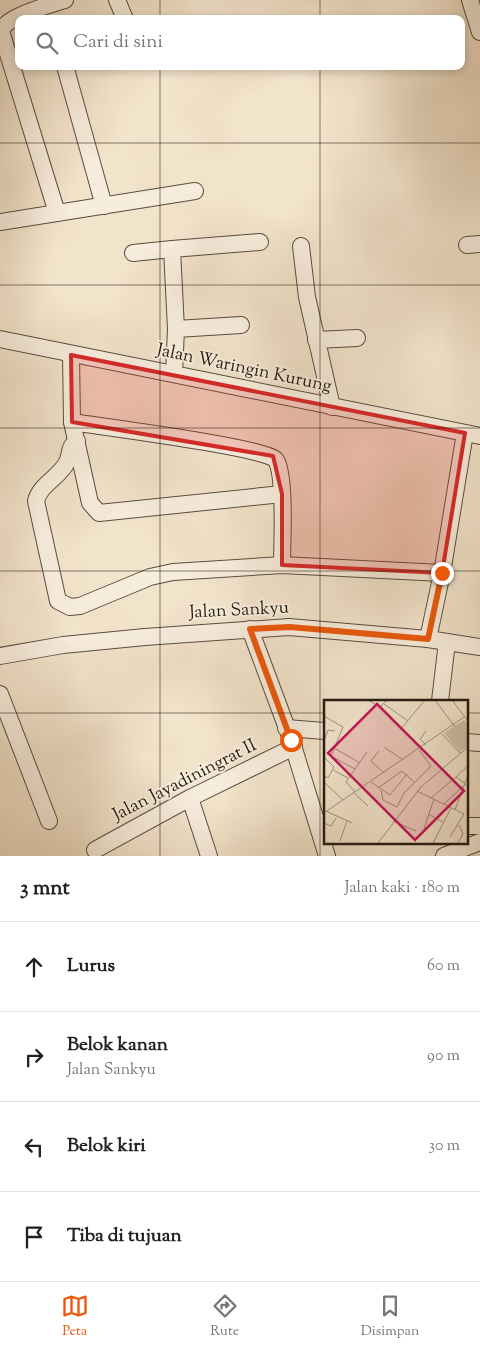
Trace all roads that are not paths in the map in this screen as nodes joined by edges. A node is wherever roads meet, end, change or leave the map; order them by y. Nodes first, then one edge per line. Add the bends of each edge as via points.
1 (65, 0) edge
2 (117, 0) edge
3 (470, 0) edge
4 (51, 12) edge
5 (33, 15) edge
6 (123, 15) edge
7 (15, 18) edge
8 (480, 32) edge
9 (66, 70) edge
10 (195, 191) dead end
11 (104, 206) junction
12 (57, 213) junction
13 (0, 222) edge
14 (260, 242) dead end
15 (301, 246) dead end
16 (172, 249) junction
17 (133, 253) dead end
18 (241, 324) dead end
19 (176, 329) junction
20 (356, 338) dead end
21 (0, 339) edge
22 (316, 340) junction
23 (71, 355) junction
24 (174, 374) junction
25 (332, 408) junction
26 (72, 422) junction
27 (472, 435) edge
28 (77, 441) junction
29 (282, 494) junction
30 (282, 565) junction
31 (442, 573) junction
32 (250, 629) junction
33 (428, 639) junction
34 (447, 642) junction
35 (480, 647) edge
36 (0, 656) edge
37 (0, 694) edge
38 (440, 700) edge
39 (286, 728) junction
40 (324, 731) edge
41 (294, 748) junction
42 (190, 798) junction
43 (49, 821) dead end
44 (322, 827) edge
45 (480, 842) edge
46 (95, 850) dead end
47 (209, 856) edge
48 (444, 856) edge

1 - 4 street
2 - 6 street
3 - 8 street
4 - 5 street
7 - 12 street via 1,31
9 - 11 street
10 - 11 street
11 - 12 street
12 - 13 street
14 - 16 street
15 - 22 street via 306,297
16 - 17 street
16 - 19 street
18 - 19 street
19 - 24 street
20 - 22 street
21 - 23 street, Jalan Waringin Kurung
22 - 25 street
23 - 24 street, Jalan Waringin Kurung
23 - 26 street
24 - 25 street, Jalan Waringin Kurung
25 - 27 street, Jalan Waringin Kurung
26 - 28 street
26 - 29 street via 241,448 272,456 277,462
27 - 31 street
28 - 29 street via 90,503 99,513
28 - 30 street via 70,448 68,461 40,490 36,501 58,601 62,604 80,606 150,577 173,572
29 - 30 street
30 - 31 street
31 - 33 street
32 - 33 street, Jalan Sankyu via 290,627
32 - 36 street, Jalan Sankyu via 63,645
32 - 39 street
33 - 34 street, Jalan Sankyu
34 - 35 street, Jalan Sankyu
34 - 38 street
37 - 43 street
39 - 40 street
39 - 41 street
41 - 42 street, Jalan Jayadiningrat II
41 - 44 street
42 - 46 street, Jalan Jayadiningrat II
42 - 47 street
45 - 48 street

